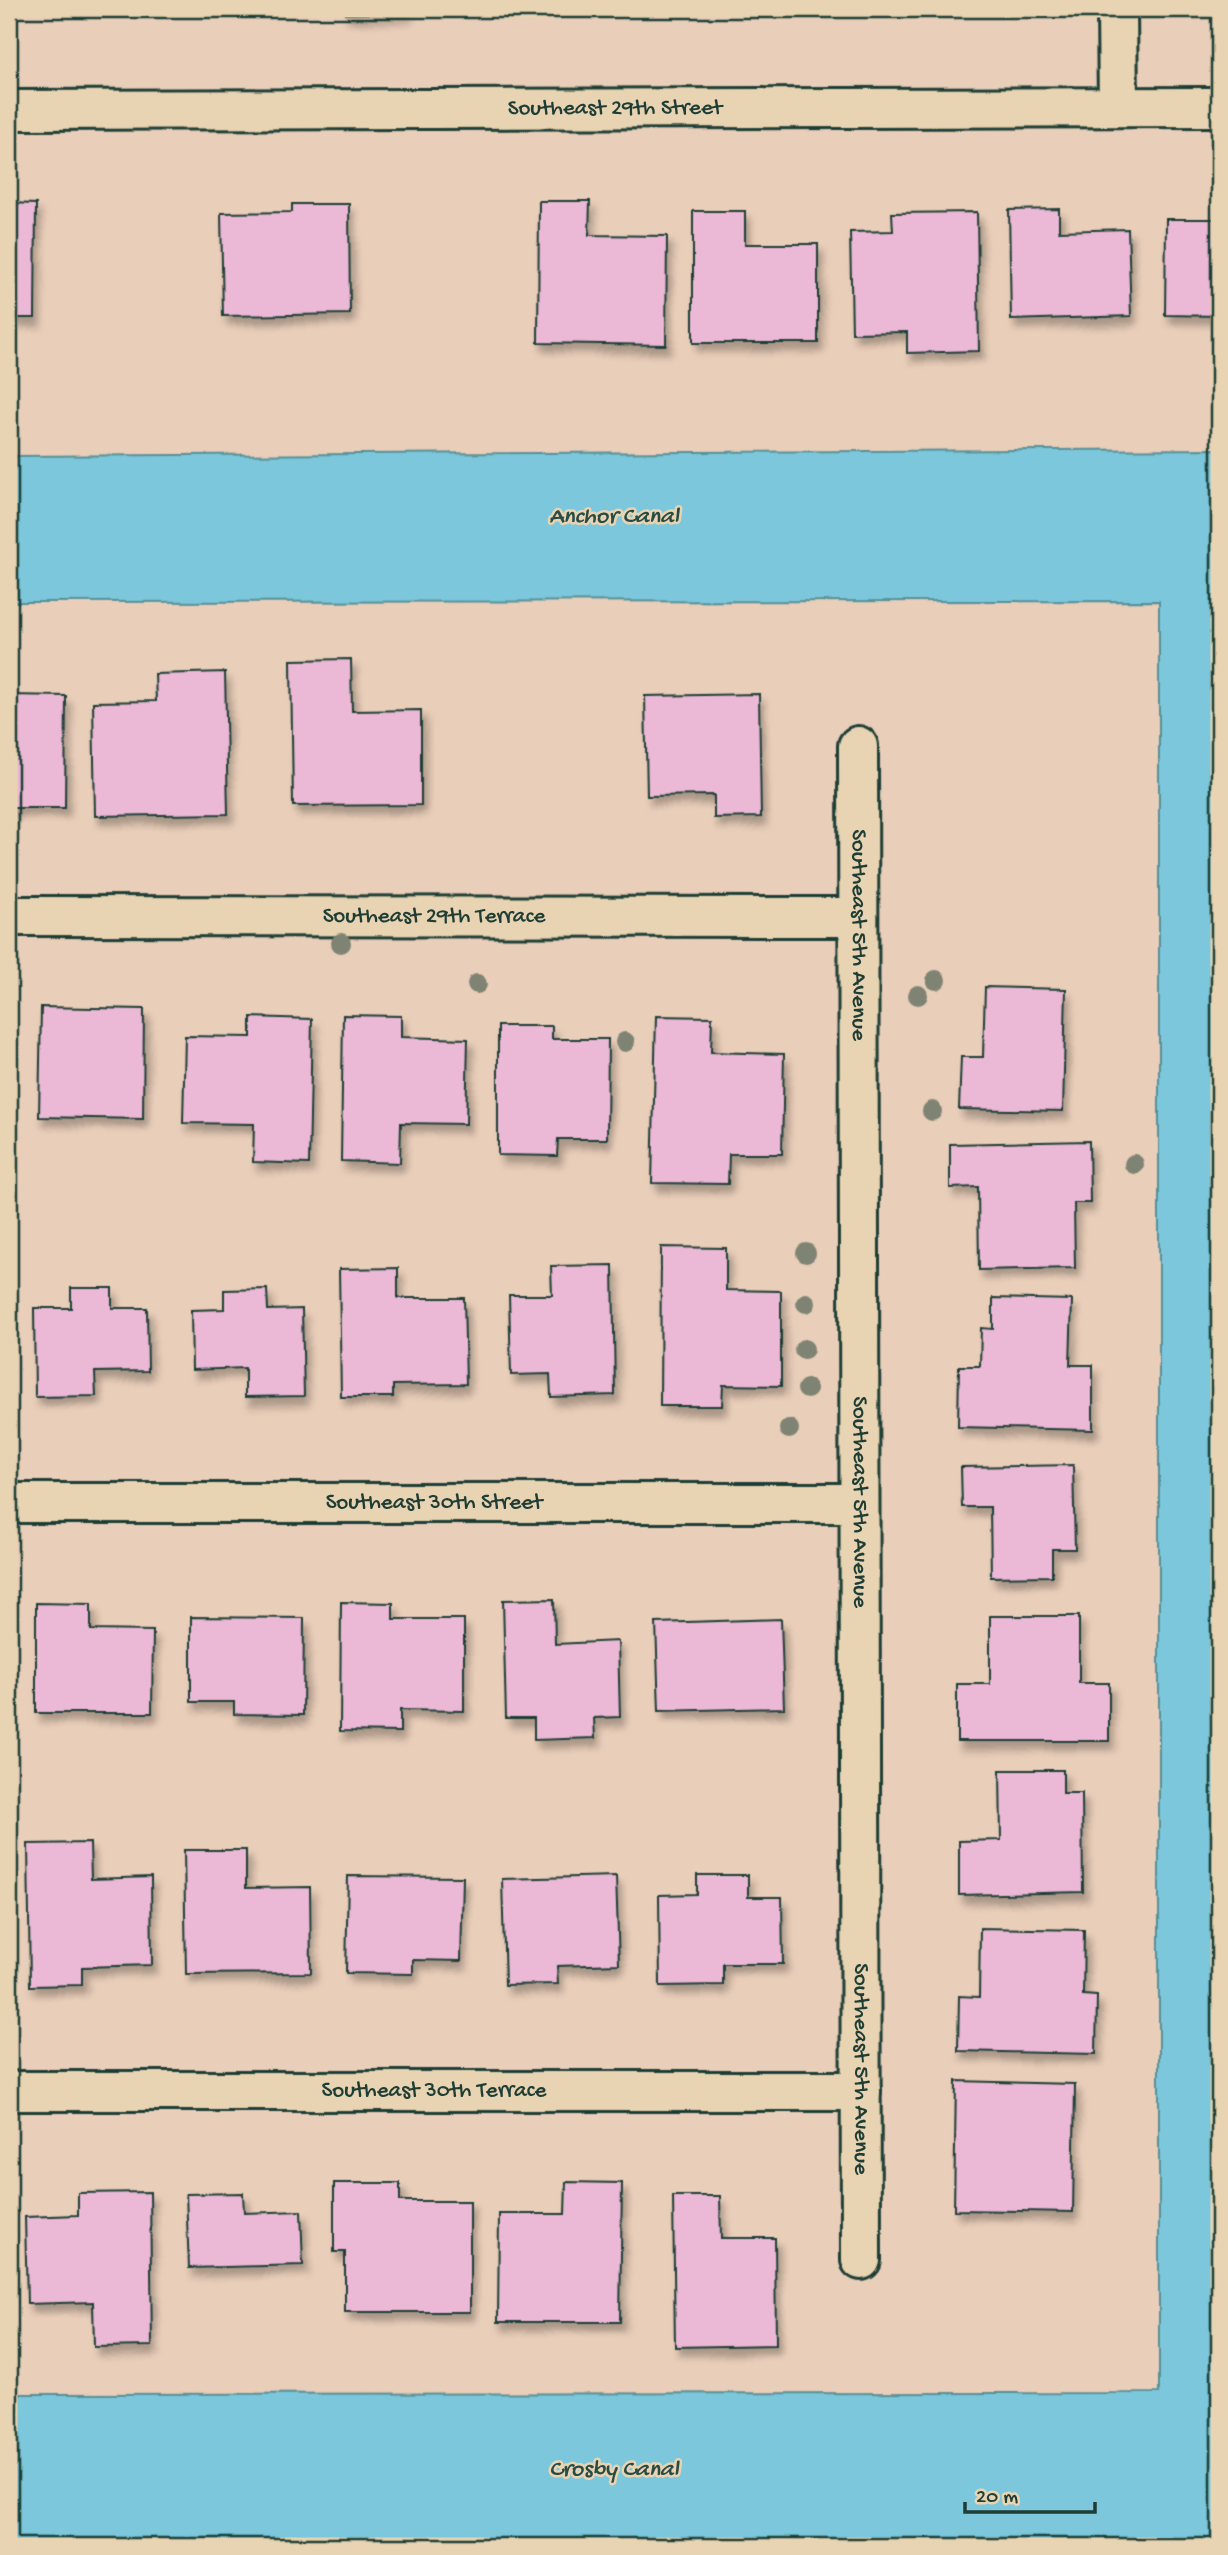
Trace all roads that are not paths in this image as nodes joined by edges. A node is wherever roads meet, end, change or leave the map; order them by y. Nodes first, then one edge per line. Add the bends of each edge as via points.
1 (1117, 9) edge
2 (1118, 107) junction
3 (1219, 107) edge
4 (9, 110) edge
5 (858, 746) dead end
6 (9, 916) edge
7 (858, 917) junction
8 (9, 1503) edge
9 (859, 1503) junction
10 (9, 2091) edge
11 (861, 2091) junction
12 (861, 2260) dead end

1 - 2 street
2 - 3 street, Southeast 29th Street
2 - 4 street, Southeast 29th Street
5 - 7 street, Southeast 5th Avenue
6 - 7 street, Southeast 29th Terrace
7 - 9 street, Southeast 5th Avenue
8 - 9 street, Southeast 30th Street
9 - 11 street, Southeast 5th Avenue
10 - 11 street, Southeast 30th Terrace
11 - 12 street, Southeast 5th Avenue

